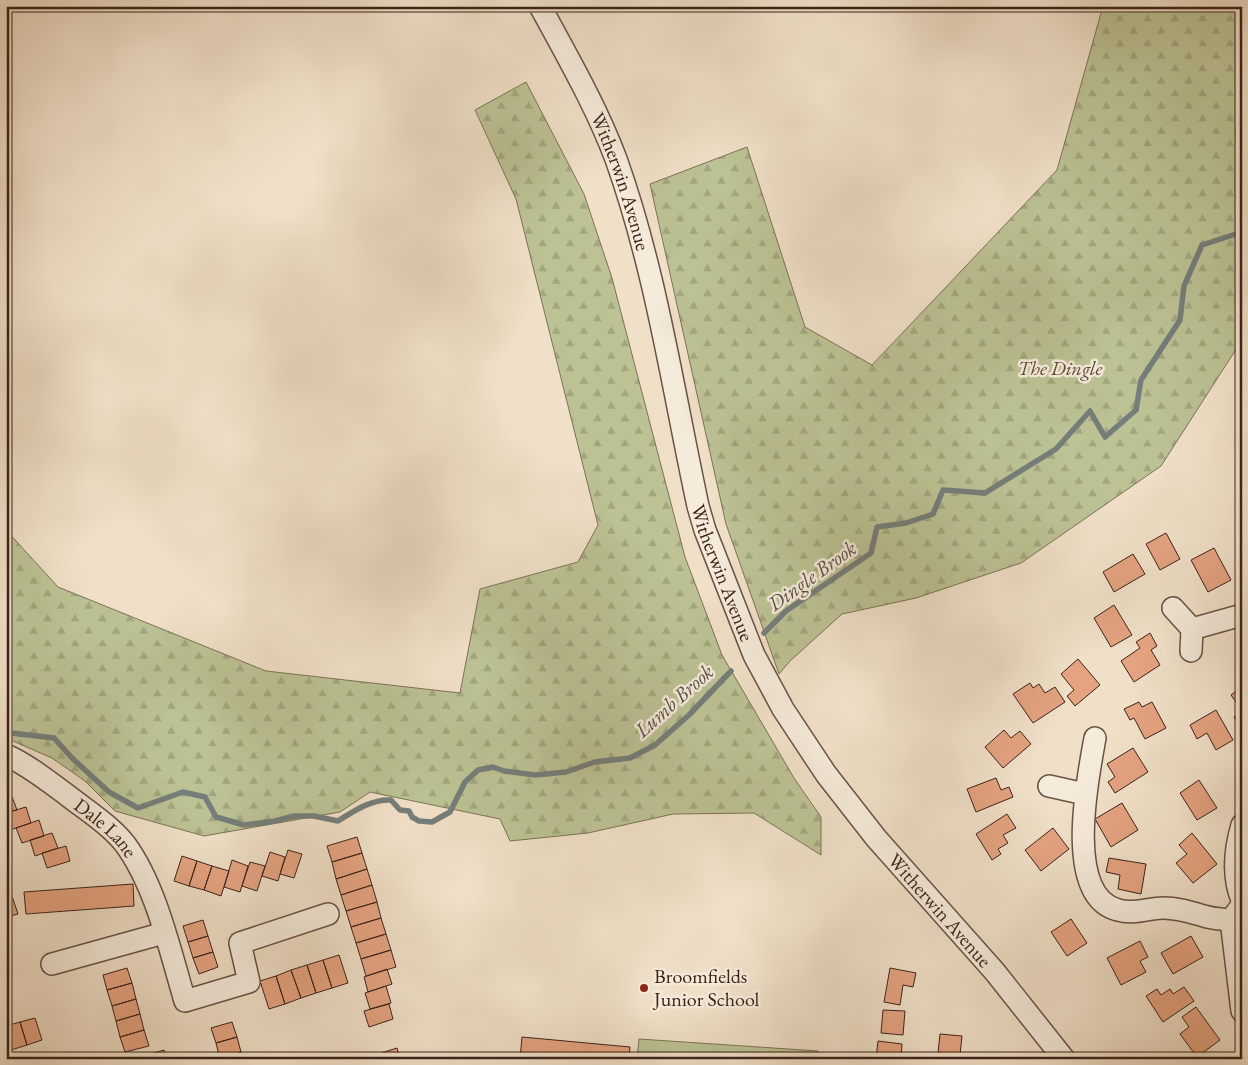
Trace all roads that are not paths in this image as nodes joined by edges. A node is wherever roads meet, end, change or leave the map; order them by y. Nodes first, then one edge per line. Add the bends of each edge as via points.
1 (540, 6) edge
2 (1173, 608) dead end
3 (1242, 615) edge
4 (1192, 629) junction
5 (1191, 651) dead end
6 (1094, 734) dead end
7 (6, 755) edge
8 (1049, 786) dead end
9 (1085, 794) junction
10 (1242, 825) edge
11 (1242, 900) edge
12 (1236, 913) edge
13 (328, 914) dead end
14 (164, 933) junction
15 (52, 964) dead end
16 (1242, 1011) edge
17 (1064, 1059) edge

1 - 17 street, Witherwin Avenue via 584,86 618,167 642,240 698,506 754,655 782,709 837,788 876,838 996,972
2 - 4 street
3 - 4 street
4 - 5 street
6 - 9 street
7 - 14 street, Dale Lane via 57,788 117,835 142,874
8 - 9 street
9 - 12 street via 1084,852 1093,888 1101,901 1116,910 1133,913 1162,908 1183,909 1205,917
10 - 11 street via 1236,845 1237,889
12 - 16 street
13 - 14 street, Dale Lane via 240,944 248,982 185,1001
14 - 15 street

